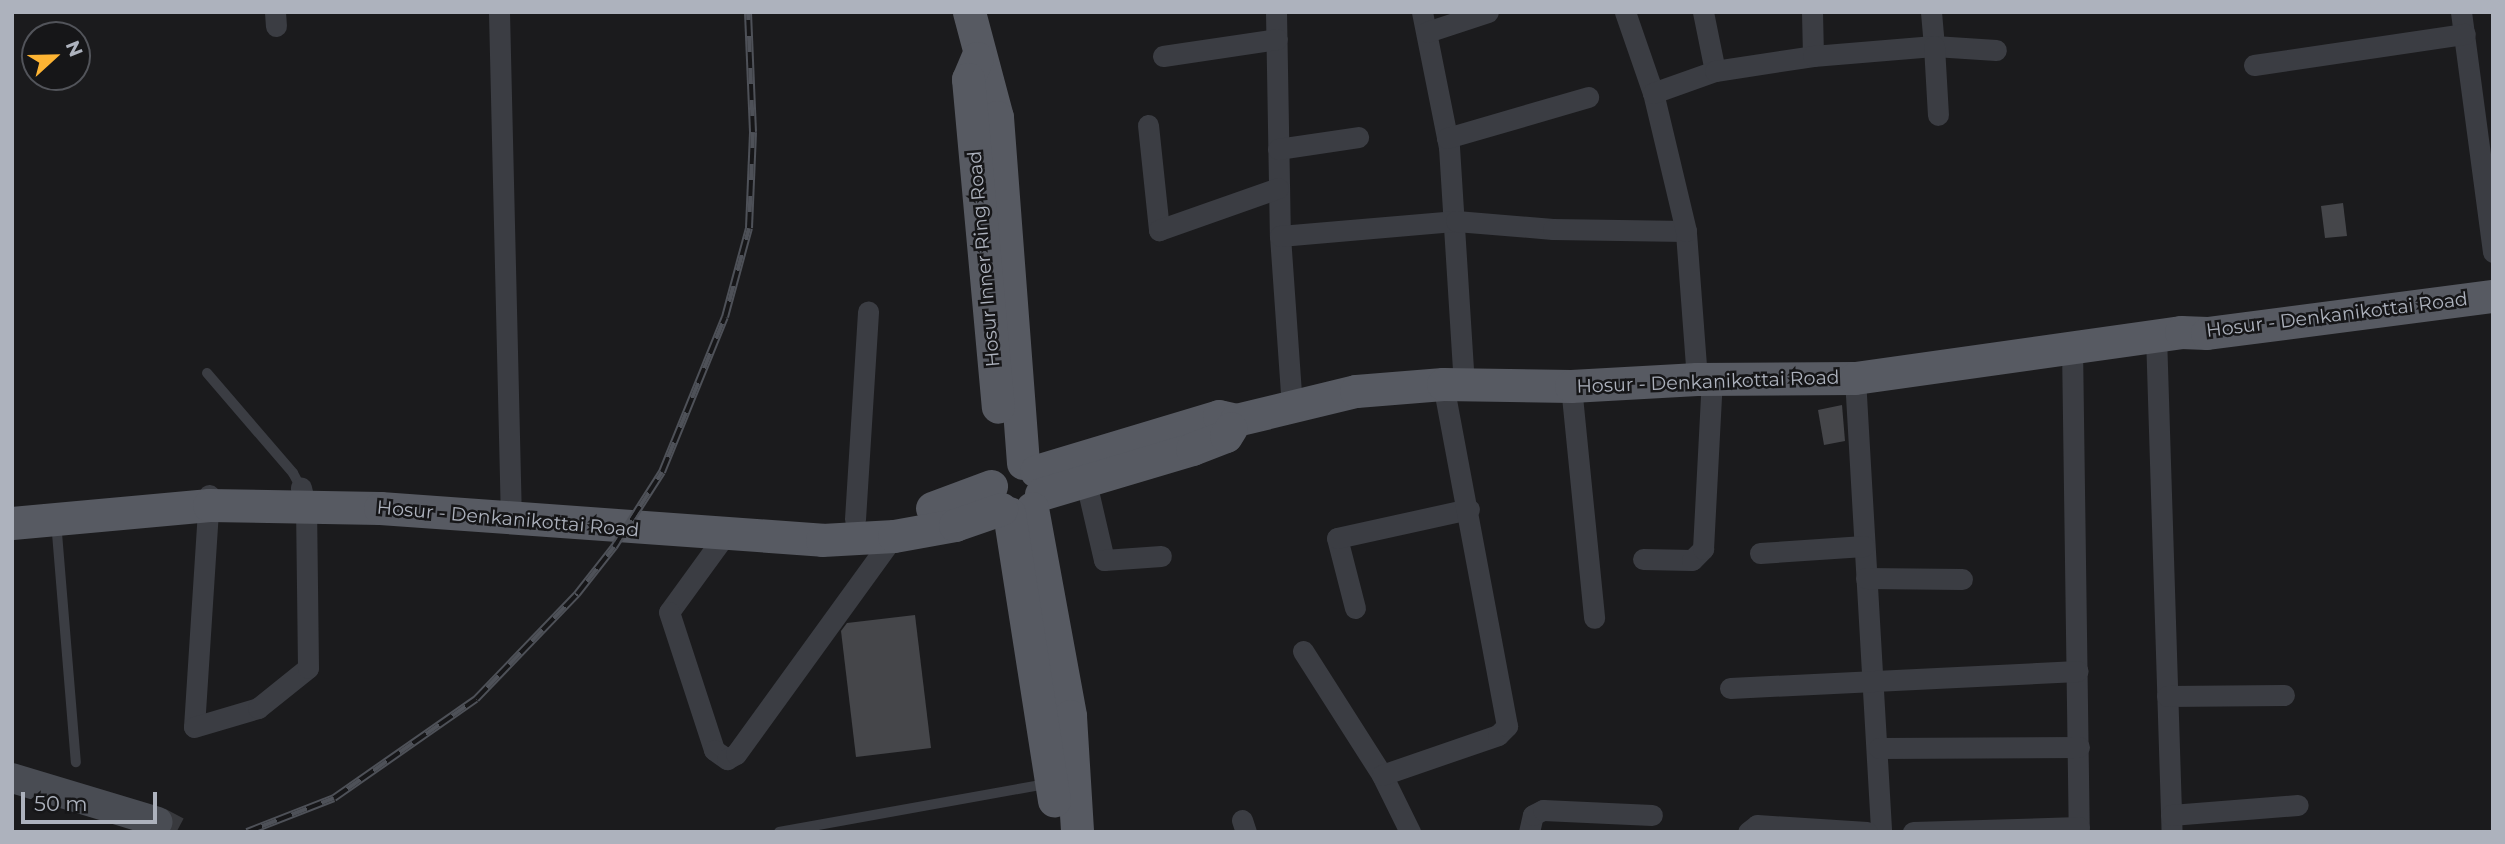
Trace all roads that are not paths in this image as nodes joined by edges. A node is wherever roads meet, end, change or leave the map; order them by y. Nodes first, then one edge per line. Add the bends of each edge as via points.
1 (499, 12) edge
2 (969, 12) edge
3 (1276, 12) edge
4 (1488, 12) edge
5 (1625, 12) edge
6 (1703, 12) edge
7 (1812, 12) edge
8 (1931, 12) edge
9 (2461, 12) edge
10 (1425, 22) edge
11 (2465, 34) junction
12 (1277, 39) junction
13 (1934, 46) junction
14 (1996, 50) dead end
15 (1163, 56) dead end
16 (1813, 56) junction
17 (2254, 65) dead end
18 (1715, 71) junction
19 (1653, 93) junction
20 (1588, 97) dead end
21 (1938, 115) dead end
22 (1148, 125) dead end
23 (1358, 137) dead end
24 (1447, 138) junction
25 (1278, 149) junction
26 (1279, 188) junction
27 (1456, 221) junction
28 (1686, 231) junction
29 (1280, 236) junction
30 (2493, 252) edge
31 (2493, 273) edge
32 (2493, 296) edge
33 (868, 311) dead end
34 (2168, 333) junction
35 (2072, 346) junction
36 (207, 373) dead end
37 (1855, 378) junction
38 (1704, 379) junction
39 (1454, 384) junction
40 (1571, 386) junction
41 (1292, 406) junction
42 (1236, 420) junction
43 (1086, 482) junction
44 (1017, 489) junction
45 (209, 497) junction
46 (303, 498) junction
47 (12, 504) edge
48 (1469, 509) junction
49 (511, 510) junction
50 (56, 518) junction
51 (855, 519) junction
52 (12, 523) edge
53 (725, 535) junction
54 (894, 536) junction
55 (1864, 546) junction
56 (1760, 553) dead end
57 (1161, 556) dead end
58 (1643, 559) dead end
59 (1866, 578) junction
60 (1962, 579) dead end
61 (1355, 608) dead end
62 (1594, 618) dead end
63 (1303, 651) dead end
64 (2078, 671) junction
65 (1872, 680) junction
66 (1730, 688) dead end
67 (2284, 695) dead end
68 (2167, 696) junction
69 (2079, 747) junction
70 (1879, 748) junction
71 (76, 762) dead end
72 (1382, 775) junction
73 (12, 778) edge
74 (1053, 783) junction
75 (2298, 806) dead end
76 (1652, 815) dead end
77 (158, 822) tunnel mouth
78 (2172, 823) edge
79 (2079, 829) edge
80 (779, 832) edge
81 (1056, 832) edge
82 (1077, 832) edge
83 (1410, 832) edge
84 (1529, 832) edge
85 (1748, 832) edge
86 (1864, 832) edge
87 (1881, 832) edge
88 (1913, 832) edge

1 - 49 street
2 - 44 main road, Hosur Inner Ring Road via 997,117
3 - 12 street
4 - 10 street
5 - 19 street
6 - 18 street
7 - 16 street
8 - 13 street
9 - 11 street
10 - 24 street
11 - 17 street
11 - 30 street
12 - 15 street
12 - 25 street
13 - 14 street
13 - 16 street
13 - 21 street
16 - 18 street
18 - 19 street
19 - 28 street
20 - 24 street
22 - 26 street via 1159,230
23 - 25 street
24 - 27 street
25 - 26 street
26 - 29 street
27 - 28 street via 1553,229
27 - 29 street
27 - 39 street
28 - 38 street
29 - 41 street
31 - 34 main road, Hosur - Denkanikottai Road via 2204,314
32 - 34 main road, Hosur - Denkanikottai Road via 2207,333
33 - 51 street
34 - 35 main road, Hosur - Denkanikottai Road
34 - 68 street
35 - 37 main road, Hosur - Denkanikottai Road
35 - 64 street
36 - 46 lane via 293,473
37 - 38 main road, Hosur - Denkanikottai Road
37 - 55 street
38 - 40 main road, Hosur - Denkanikottai Road
38 - 58 street via 1703,549 1692,560
39 - 40 main road, Hosur - Denkanikottai Road
39 - 41 main road, Hosur - Denkanikottai Road via 1356,391
39 - 48 street
40 - 62 street
41 - 42 main road, Hosur - Denkanikottai Road
42 - 43 main road, Hosur - Denkanikottai Road via 1226,436
42 - 44 main road, Hosur - Denkanikottai Road via 1219,416
43 - 44 main road, Hosur - Denkanikottai Road
43 - 57 street via 1104,560
44 - 51 main road, Hosur - Denkanikottai Road via 918,512
44 - 54 main road, Hosur - Denkanikottai Road via 955,525
44 - 74 main road, Hosur Inner Ring Road
44 - 82 main road, Hosur Inner Ring Road via 1070,716
45 - 46 main road, Hosur - Denkanikottai Road
45 - 46 street via 194,727 258,708 308,668
45 - 47 main road, Hosur - Denkanikottai Road
45 - 50 main road, Hosur - Denkanikottai Road
46 - 49 main road, Hosur - Denkanikottai Road
48 - 61 street via 1328,540
48 - 72 street via 1507,726 1498,735
49 - 51 main road, Hosur - Denkanikottai Road via 679,518
49 - 53 main road, Hosur - Denkanikottai Road
50 - 52 main road, Hosur - Denkanikottai Road
50 - 71 lane
53 - 54 main road, Hosur - Denkanikottai Road via 822,540
53 - 54 street via 669,612 714,750 727,759 736,754
55 - 56 street
55 - 59 street
59 - 60 street
59 - 65 street
63 - 72 street
64 - 65 street
64 - 69 street
65 - 66 street
65 - 70 street
67 - 68 street
68 - 78 street
69 - 70 street
69 - 79 street
70 - 87 street
72 - 83 street
73 - 77 main road
74 - 80 lane
74 - 81 main road, Hosur Inner Ring Road
75 - 78 street
76 - 84 street via 1543,810 1533,815
79 - 88 street
85 - 86 street via 1757,825

